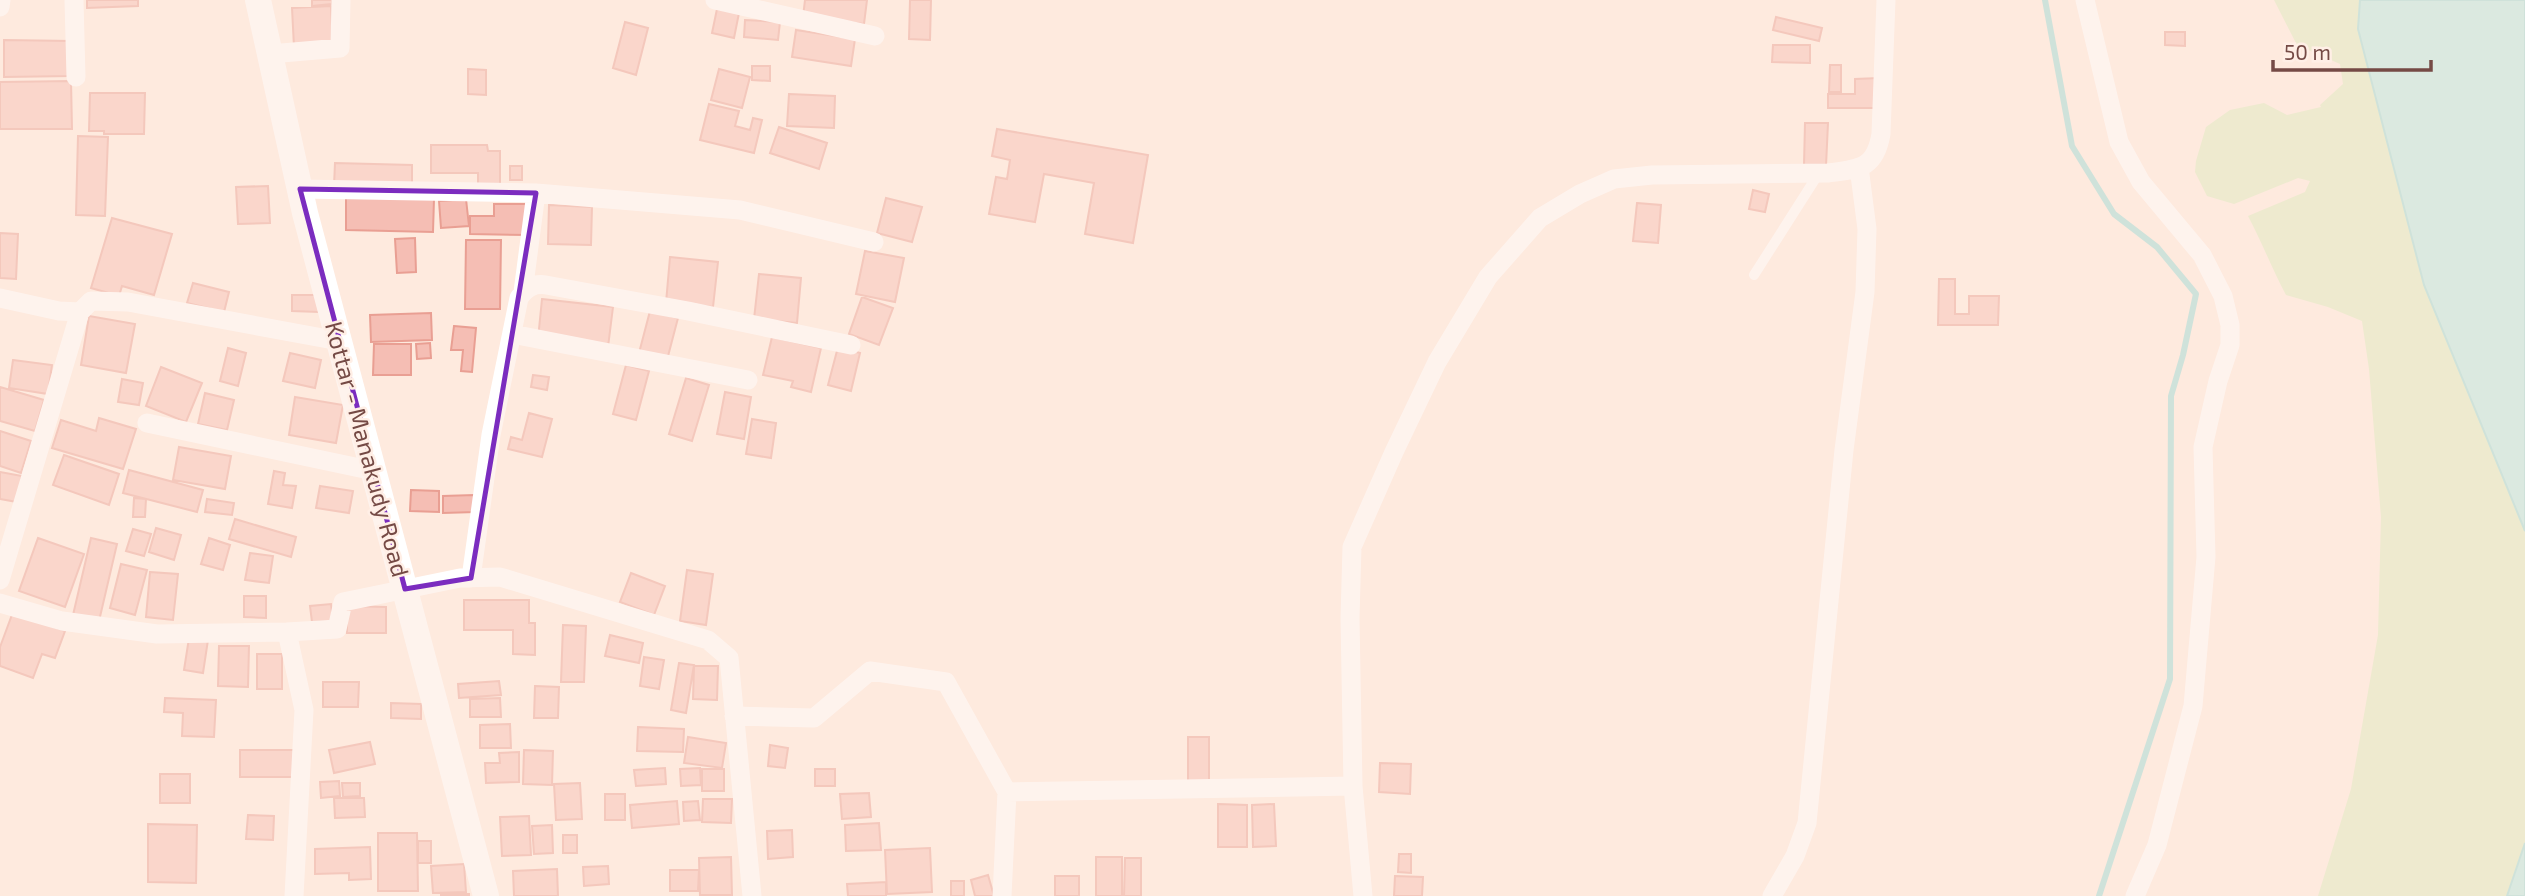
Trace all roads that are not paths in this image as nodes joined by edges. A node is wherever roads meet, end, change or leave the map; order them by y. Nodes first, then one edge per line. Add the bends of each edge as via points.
1 (1, 0) edge
2 (74, 0) edge
3 (258, 0) edge
4 (341, 0) edge
5 (1886, 0) edge
6 (2085, 0) edge
7 (718, 1) edge
8 (0, 7) edge
9 (783, 7) edge
10 (875, 36) dead end
11 (270, 54) junction
12 (76, 77) dead end
13 (1859, 167) junction
14 (1819, 173) junction
15 (300, 189) junction
16 (536, 193) junction
17 (874, 242) dead end
18 (1754, 275) dead end
19 (523, 292) junction
20 (0, 298) edge
21 (80, 312) junction
22 (512, 334) junction
23 (339, 341) junction
24 (851, 345) dead end
25 (748, 380) dead end
26 (147, 423) dead end
27 (374, 471) junction
28 (471, 578) junction
29 (0, 580) edge
30 (405, 589) junction
31 (0, 603) edge
32 (287, 632) junction
33 (734, 716) junction
34 (1353, 786) junction
35 (1007, 792) junction
36 (294, 896) edge
37 (486, 896) edge
38 (752, 896) edge
39 (1002, 896) edge
40 (1363, 896) edge
41 (1772, 896) edge
42 (2135, 896) edge

1 - 8 street
2 - 12 street
3 - 11 main road, Kottar - Manakudy Road
4 - 11 street via 340,48
5 - 13 street via 1878,149 1871,161
6 - 42 street via 2119,142 2141,182 2202,255 2224,296 2230,325 2230,345 2203,447 2206,556 2193,706 2157,845
7 - 9 street
9 - 10 street
11 - 15 main road, Kottar - Manakudy Road
13 - 14 street
13 - 41 street via 1867,229 1865,292 1844,450 1807,823
14 - 18 lane
14 - 34 street via 1614,179 1540,218 1488,277 1437,362 1352,547
15 - 16 street
15 - 23 main road, Kottar - Manakudy Road
16 - 17 street via 740,210
16 - 19 street
19 - 22 street
19 - 24 street via 546,285
20 - 21 street
21 - 23 street via 91,301 128,302
21 - 29 street
22 - 25 street
22 - 28 street via 491,435
23 - 27 main road, Kottar - Manakudy Road
26 - 27 street
27 - 30 main road, Kottar - Manakudy Road
28 - 30 street
28 - 33 street via 500,577 708,640 729,658
30 - 32 street via 343,602 337,629
30 - 37 main road, Kottar - Manakudy Road
31 - 32 street via 62,621 157,634
32 - 36 street via 304,710
33 - 35 street via 814,719 870,671 946,682
33 - 38 street
34 - 35 street
34 - 40 street
35 - 39 street

